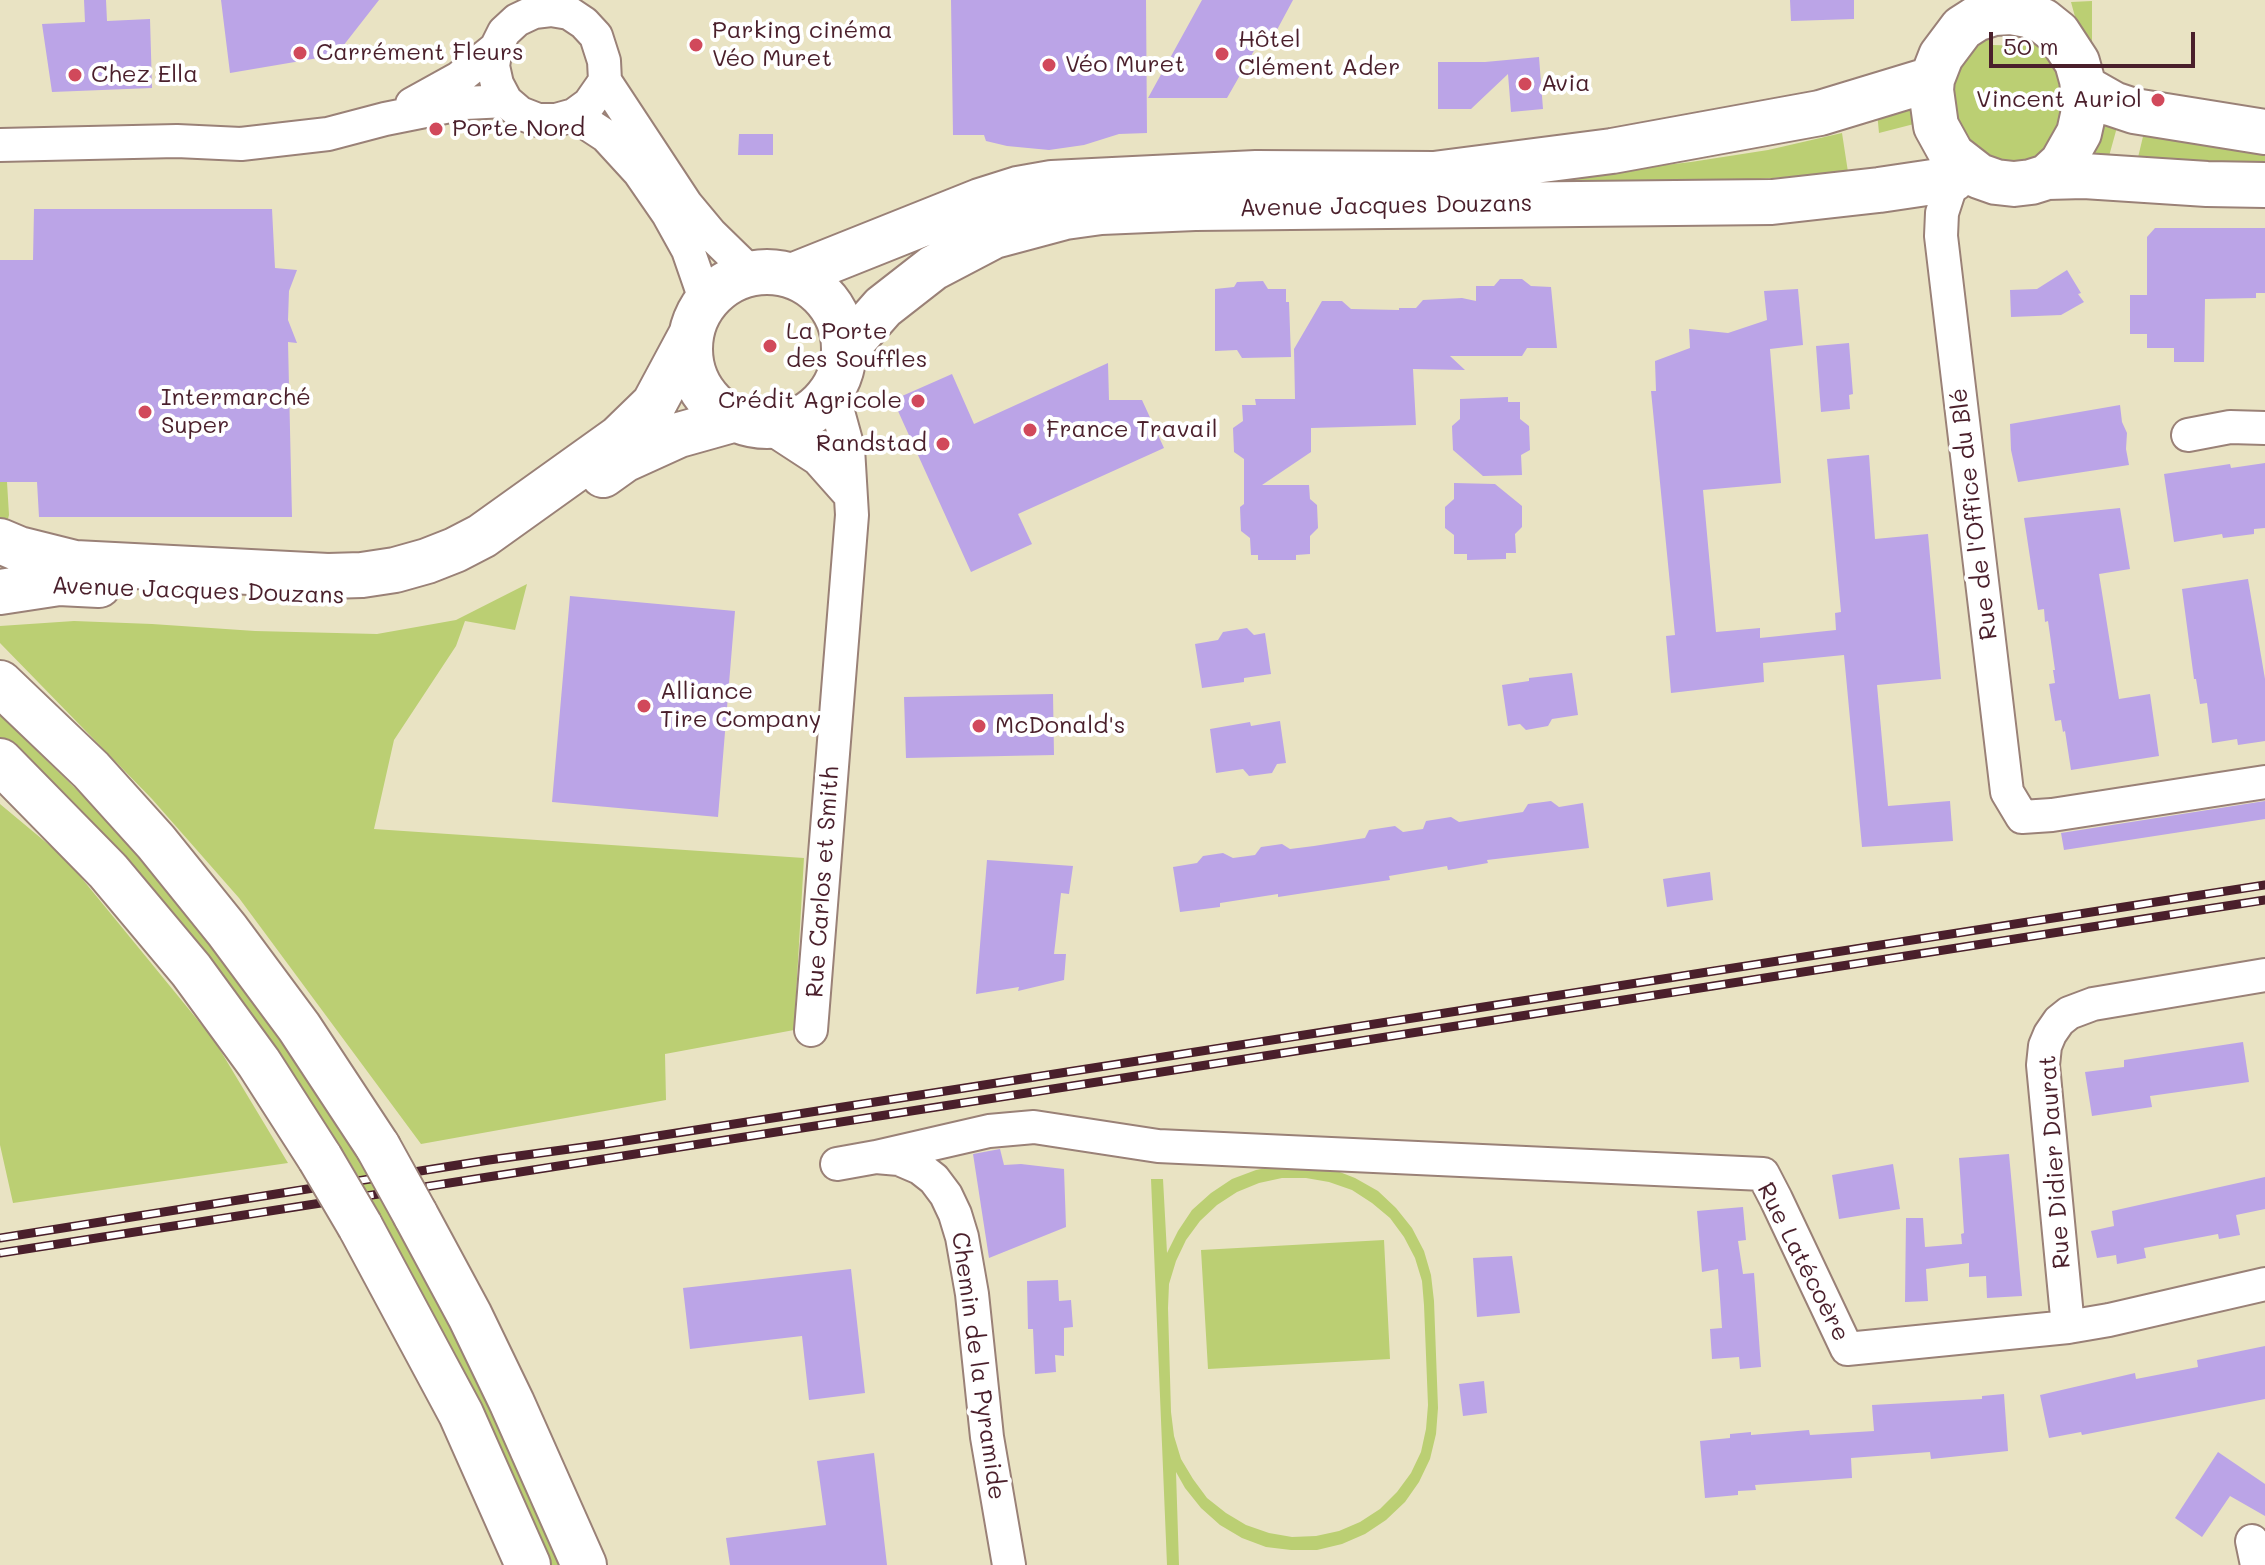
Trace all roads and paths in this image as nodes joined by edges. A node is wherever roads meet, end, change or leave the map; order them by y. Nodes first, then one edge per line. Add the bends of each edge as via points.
1 (594, 0) edge
2 (538, 6) edge
3 (2058, 16) edge
4 (1952, 20) edge
5 (596, 36) junction
6 (496, 48) junction
7 (1932, 79) junction
8 (605, 81) junction
9 (2083, 87) junction
10 (506, 101) junction
11 (574, 115) junction
12 (385, 119) junction
13 (2265, 132) edge
14 (0, 145) edge
15 (1959, 172) junction
16 (2047, 177) junction
17 (2265, 185) edge
18 (772, 274) junction
19 (699, 318) junction
20 (838, 370) junction
21 (753, 423) junction
22 (2265, 428) edge
23 (2188, 435) dead end
24 (850, 495) junction
25 (0, 541) edge
26 (0, 592) edge
27 (0, 683) edge
28 (0, 761) edge
29 (2265, 782) edge
30 (2265, 975) edge
31 (811, 1030) dead end
32 (876, 1157) junction
33 (837, 1164) dead end
34 (2265, 1284) edge
35 (2068, 1327) junction
36 (528, 1565) edge
37 (584, 1565) edge
38 (1009, 1565) edge

1 - 5 street
2 - 5 street via 569,13
2 - 6 street via 504,32
3 - 4 main road via 2043,21 1994,13 1962,28
3 - 9 main road
4 - 7 main road
5 - 8 street
6 - 10 street via 493,66
6 - 12 street via 459,78
7 - 15 main road via 1936,126
7 - 18 main road, Avenue Jacques Douzans via 1820,113 1612,151 1434,174 1256,173 1040,185
8 - 11 street
8 - 18 street via 711,234
9 - 13 main road via 2134,111
9 - 16 main road via 2079,133
10 - 11 street via 538,120
10 - 12 street via 465,103
11 - 19 street via 606,136 668,214 688,250
12 - 14 street via 328,134 241,144
15 - 16 main road via 1996,182
15 - 20 main road, Avenue Jacques Douzans via 1879,190 1772,202 1195,208 1065,217 994,236 933,268 883,307
15 - 29 street, Rue de l'Office du Blé via 1942,213 1941,236 2007,792 2022,817
16 - 17 main road
18 - 19 main road via 734,279 719,288
18 - 20 main road via 807,283 830,305 843,334
19 - 21 main road via 690,353 700,388 725,414
19 - 25 main road, Avenue Jacques Douzans via 654,404 619,438 482,536 427,561 384,572 328,576 75,563
20 - 21 main road via 825,401 812,413 796,421
20 - 24 street, Rue Carlos et Smith
21 - 24 street via 818,459
21 - 26 main road, Avenue Jacques Douzans via 679,435 624,460 477,561 394,591 335,598 59,583
22 - 23 street via 2230,427
24 - 31 street, Rue Carlos et Smith
27 - 37 main road, bridge via 156,842 299,1027 378,1147 470,1316
28 - 36 main road, bridge via 108,871 191,970 259,1063 360,1226 461,1414
30 - 35 street, Rue Didier Daurat via 2093,1004 2069,1013 2050,1034 2043,1065
32 - 33 street, Chemin de la Pyramide
32 - 35 street, Rue Latécoère via 989,1131 1034,1127 1158,1146 1763,1174 1847,1349
32 - 38 street, Chemin de la Pyramide via 920,1168 934,1179 955,1214 972,1294 987,1437
34 - 35 street, Rue Latécoère

